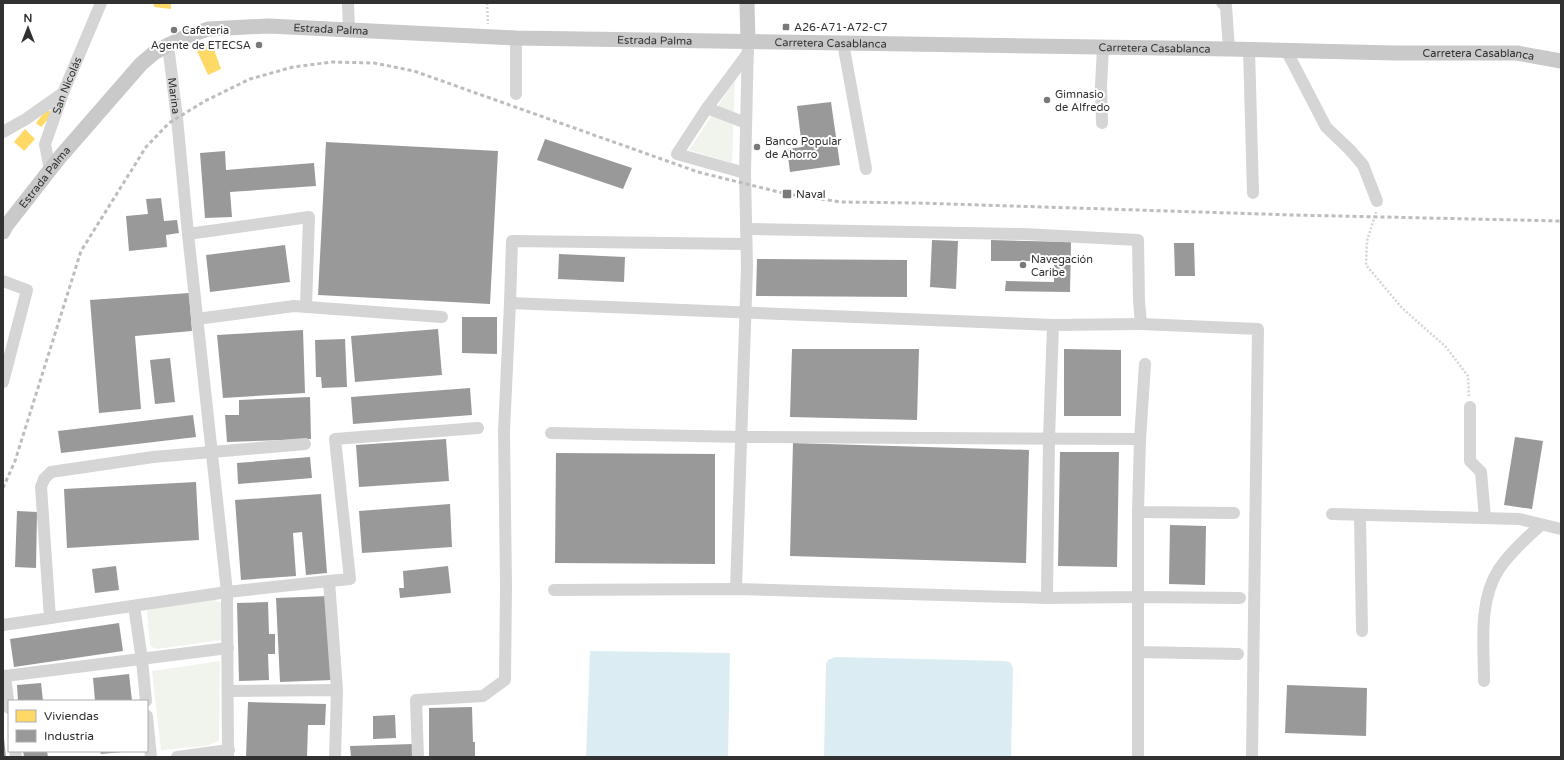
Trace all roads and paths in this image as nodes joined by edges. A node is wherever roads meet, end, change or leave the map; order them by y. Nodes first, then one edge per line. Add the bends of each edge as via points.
1 (100, 3) edge
2 (348, 3) edge
3 (487, 3) edge
4 (747, 3) edge
5 (1222, 3) edge
6 (349, 31) junction
7 (489, 36) junction
8 (516, 38) junction
9 (843, 43) junction
10 (168, 45) junction
11 (748, 47) junction
12 (1103, 48) junction
13 (1228, 49) junction
14 (1249, 49) junction
15 (1286, 50) junction
16 (1561, 61) edge
17 (63, 93) junction
18 (516, 94) dead end
19 (707, 108) junction
20 (746, 123) junction
21 (1102, 123) dead end
22 (3, 132) edge
23 (866, 169) dead end
24 (50, 170) junction
25 (744, 173) junction
26 (1253, 193) dead end
27 (1377, 201) joint
28 (746, 229) junction
29 (3, 232) edge
30 (188, 234) junction
31 (746, 244) junction
32 (3, 281) edge
33 (510, 303) junction
34 (306, 307) junction
35 (745, 313) junction
36 (442, 317) dead end
37 (197, 319) junction
38 (1141, 324) junction
39 (1053, 325) junction
40 (1145, 364) dead end
41 (3, 382) edge
42 (1470, 407) joint
43 (478, 428) dead end
44 (550, 433) dead end
45 (742, 437) junction
46 (1049, 438) junction
47 (1140, 439) junction
48 (305, 444) dead end
49 (212, 452) junction
50 (1138, 512) junction
51 (1234, 513) dead end
52 (1332, 514) dead end
53 (1360, 515) junction
54 (1486, 518) junction
55 (1541, 524) junction
56 (1561, 529) edge
57 (329, 581) junction
58 (736, 589) junction
59 (554, 590) dead end
60 (227, 592) junction
61 (1138, 597) junction
62 (1047, 598) junction
63 (1240, 598) dead end
64 (134, 606) junction
65 (50, 618) junction
66 (3, 625) edge
67 (1362, 631) dead end
68 (228, 648) junction
69 (1138, 652) junction
70 (1238, 654) dead end
71 (142, 660) junction
72 (1484, 681) dead end
73 (337, 690) junction
74 (228, 691) junction
75 (8, 700) edge
76 (146, 700) edge
77 (148, 726) edge
78 (229, 753) edge
79 (151, 757) edge
80 (177, 757) edge
81 (334, 757) edge
82 (418, 757) edge
83 (1138, 757) edge
84 (1252, 757) edge

1 - 17 street, San Nicolás
2 - 6 street
3 - 7 path
4 - 11 main road
5 - 13 street via 1226,6
6 - 7 main road, Estrada Palma
6 - 10 main road, Estrada Palma via 268,26 230,27 208,29
7 - 8 main road, Estrada Palma
8 - 11 main road, Estrada Palma
8 - 18 street
9 - 11 main road, Carretera Casablanca
9 - 12 main road, Carretera Casablanca
9 - 23 street
10 - 24 main road, Estrada Palma via 141,64
10 - 30 street, Marina
11 - 19 street
11 - 20 street
12 - 13 main road, Carretera Casablanca
12 - 21 street
13 - 14 main road, Carretera Casablanca
14 - 15 main road, Carretera Casablanca
14 - 26 street
15 - 16 main road, Carretera Casablanca via 1395,53 1517,52
15 - 27 street via 1326,128 1363,165
17 - 22 street
17 - 24 street, San Nicolás via 45,144
19 - 20 street
19 - 25 street via 677,154
20 - 25 street
24 - 29 main road, Estrada Palma
25 - 28 street
27 - 42 path via 1367,241 1366,265 1402,308 1446,348 1468,376
28 - 31 street
28 - 38 street via 1022,234 1138,240
30 - 34 street via 309,217
30 - 37 street, Marina
31 - 33 street via 512,241
31 - 35 street
32 - 41 street via 27,290
33 - 35 street
33 - 82 street via 504,431 505,680 483,696 416,700
34 - 36 street
34 - 37 street via 294,306
35 - 39 street
35 - 45 street
37 - 49 street, Marina
38 - 39 street
38 - 84 street via 1258,329
39 - 46 street
40 - 47 street
42 - 54 street via 1470,461 1481,472
43 - 57 street via 336,439 350,579
44 - 45 street
45 - 46 street
45 - 58 street
46 - 47 street
46 - 62 street
47 - 50 street
48 - 49 street
49 - 60 street, Marina
49 - 65 street via 153,457 52,472 44,479 41,487
50 - 51 street
50 - 61 street
52 - 53 street
53 - 54 street
53 - 67 street
54 - 55 street via 1519,519
55 - 56 street
55 - 72 street via 1499,569 1489,589 1484,624
57 - 60 street
57 - 73 street
58 - 59 street
58 - 62 street
60 - 64 street
60 - 68 street, Marina
61 - 62 street
61 - 63 street
61 - 69 street
64 - 65 street
64 - 71 street
65 - 66 street
68 - 71 street
68 - 74 street, Marina
69 - 70 street
69 - 83 street
71 - 75 street via 5,676
71 - 76 street
73 - 74 street
73 - 81 street
74 - 78 street, Marina
77 - 79 street
78 - 80 street

